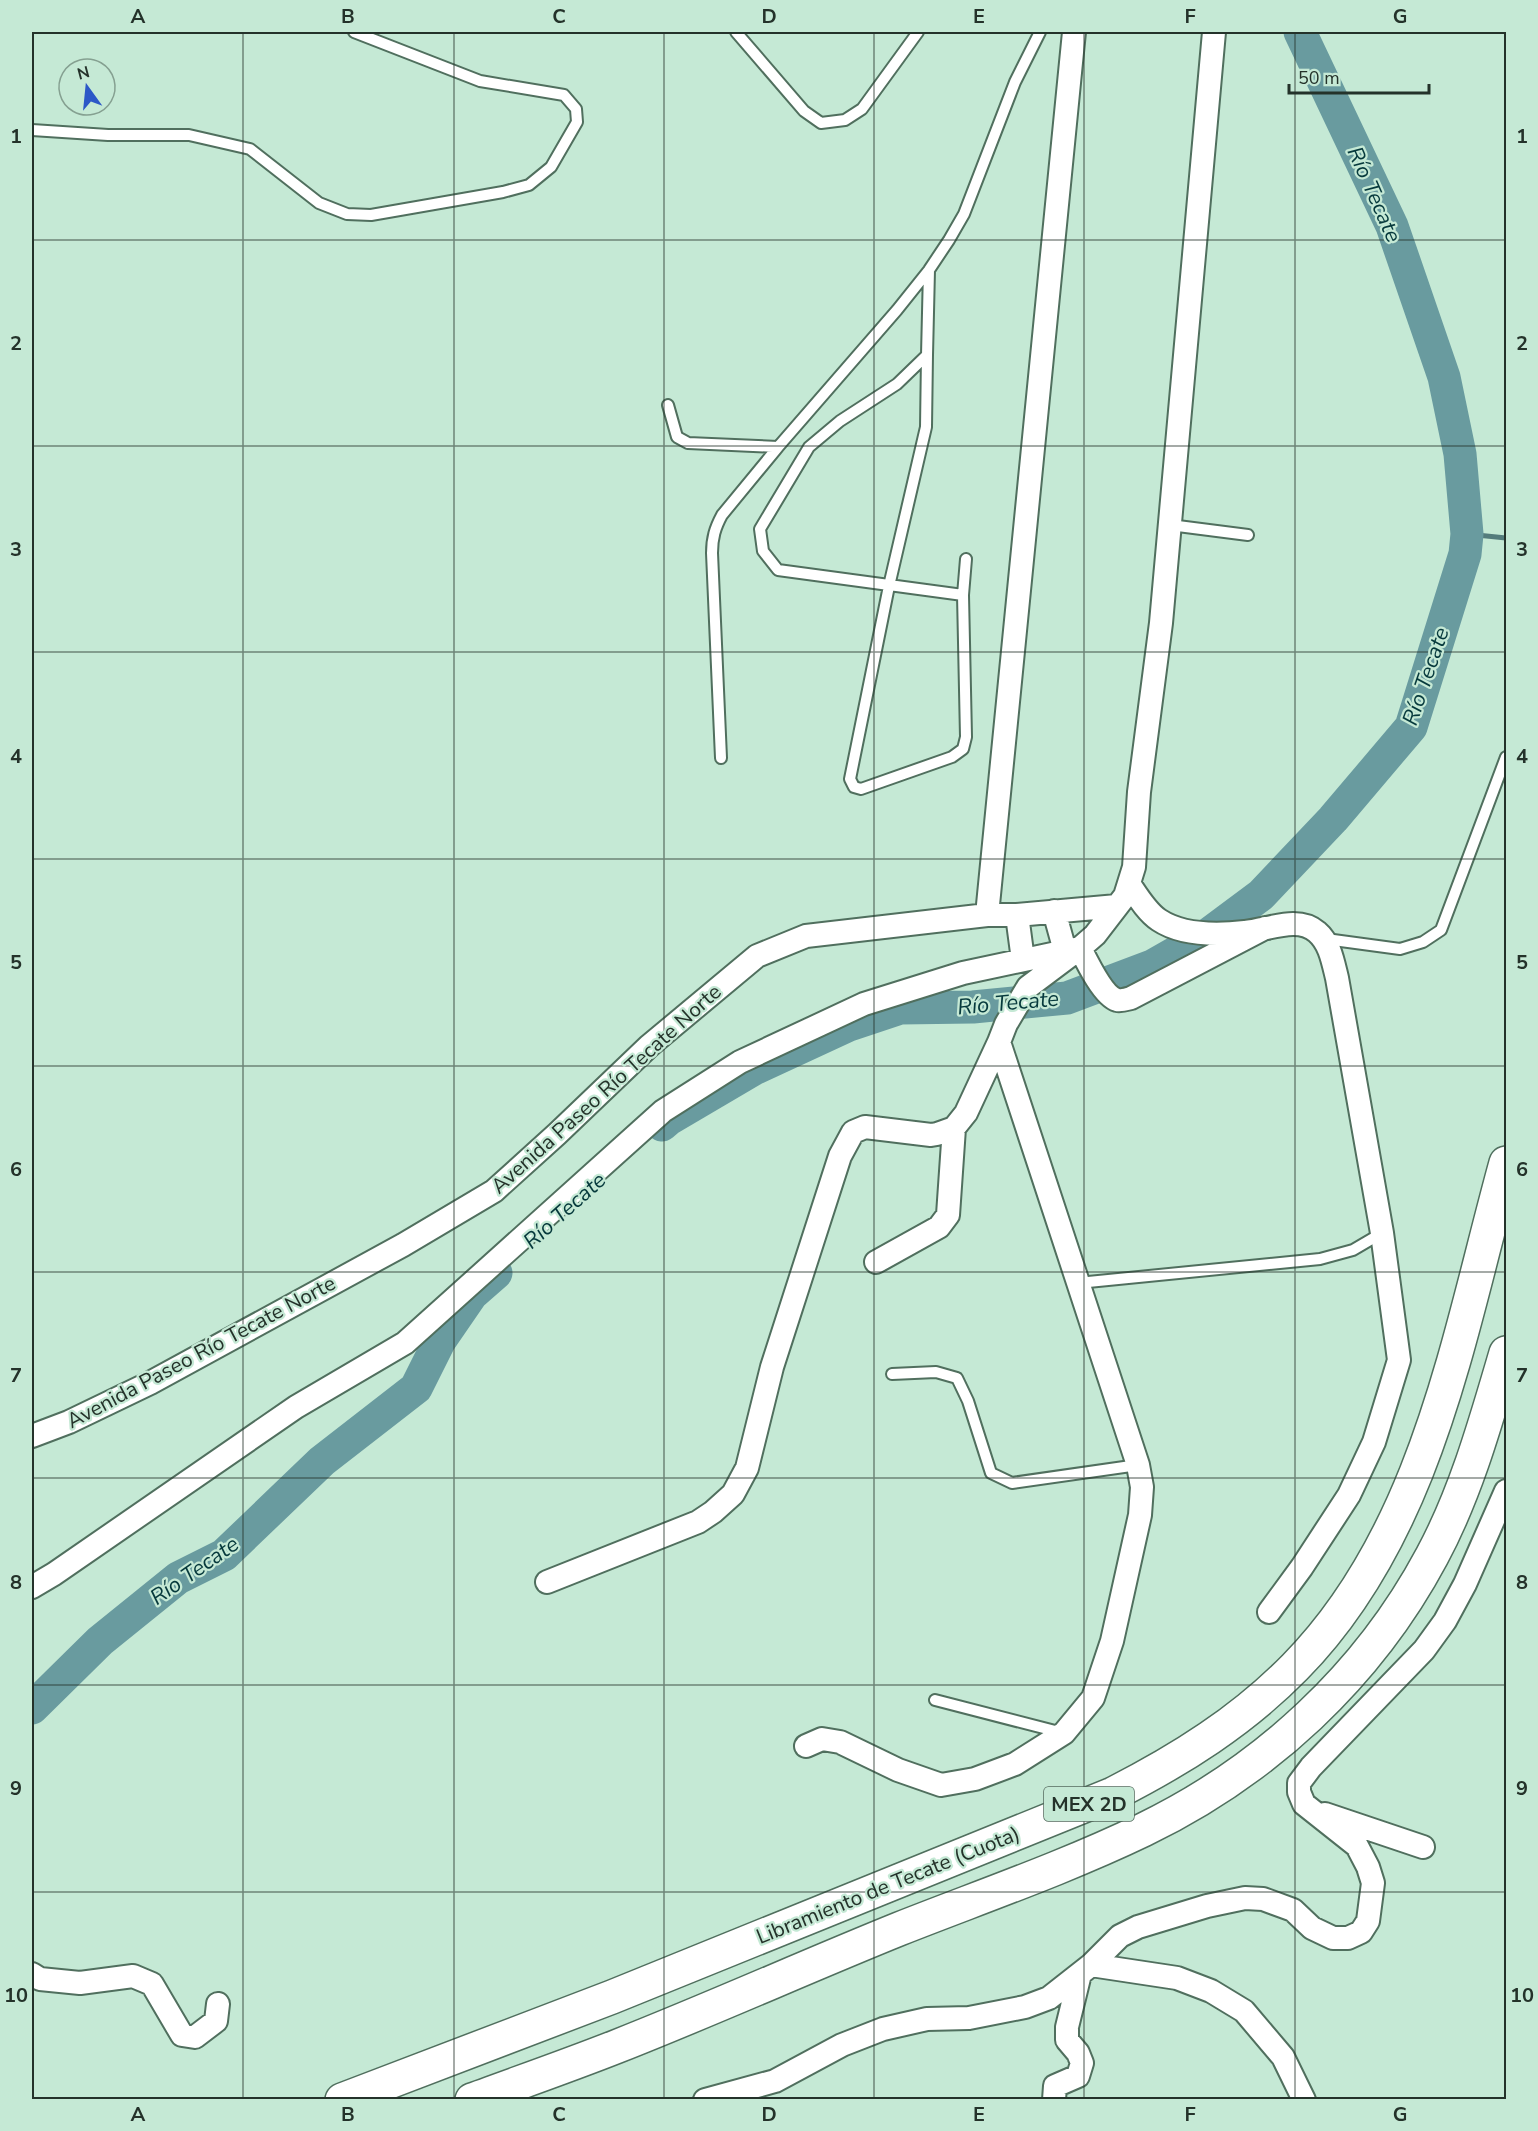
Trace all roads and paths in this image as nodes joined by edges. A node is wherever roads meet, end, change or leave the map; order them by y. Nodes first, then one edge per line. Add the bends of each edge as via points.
1 (354, 32) edge
2 (736, 32) edge
3 (918, 32) edge
4 (1040, 32) edge
5 (1074, 32) edge
6 (1214, 32) edge
7 (32, 130) edge
8 (929, 270) junction
9 (927, 355) junction
10 (668, 405) dead end
11 (778, 447) junction
12 (1170, 525) junction
13 (1248, 535) dead end
14 (966, 559) dead end
15 (889, 586) junction
16 (963, 595) junction
17 (1506, 757) edge
18 (721, 758) dead end
19 (1130, 885) junction
20 (1117, 906) junction
21 (1054, 912) junction
22 (987, 915) junction
23 (1017, 915) junction
24 (1265, 928) junction
25 (1324, 939) junction
26 (1079, 956) junction
27 (1023, 960) junction
28 (1002, 1033) junction
29 (954, 1128) junction
30 (1506, 1163) edge
31 (1382, 1233) junction
32 (876, 1262) dead end
33 (1078, 1283) junction
34 (1506, 1353) edge
35 (892, 1374) dead end
36 (32, 1436) edge
37 (1138, 1465) junction
38 (1506, 1491) edge
39 (32, 1567) edge
40 (54, 1574) junction
41 (547, 1582) dead end
42 (32, 1587) edge
43 (1269, 1612) dead end
44 (935, 1700) dead end
45 (1064, 1733) junction
46 (806, 1746) dead end
47 (1312, 1810) junction
48 (1423, 1847) dead end
49 (1086, 1969) junction
50 (32, 1974) edge
51 (218, 2004) dead end
52 (732, 2096) edge
53 (342, 2100) edge
54 (472, 2100) edge
55 (705, 2100) edge
56 (1054, 2100) edge
57 (1304, 2100) edge

1 - 7 lane via 480,81 564,95 576,109 577,122 551,167 529,185 371,215 347,214 319,203 250,149 189,135
2 - 3 lane via 804,111 821,123 845,120 862,109
4 - 8 lane via 1015,82 964,214
5 - 22 street
6 - 12 street
8 - 9 lane
8 - 11 lane
9 - 15 lane via 926,427
9 - 15 lane via 897,384 840,421 809,447 760,529 763,551 778,570
10 - 11 lane via 677,437 688,443
11 - 18 lane via 722,515 712,537
12 - 13 lane
12 - 19 street
14 - 16 lane
15 - 16 lane
15 - 16 lane via 850,779 854,787 861,789 963,750
17 - 25 lane via 1441,930 1423,942 1401,949
19 - 20 street
19 - 24 street via 1148,910 1170,926 1210,933
20 - 21 street, Avenida Paseo Río Tecate Norte
20 - 26 street
21 - 23 street, Avenida Paseo Río Tecate Norte
21 - 26 street
22 - 23 street, Avenida Paseo Río Tecate Norte
22 - 36 street, Avenida Paseo Río Tecate Norte via 806,936 758,956 649,1046 494,1191 150,1383
23 - 27 street
24 - 25 street via 1296,923
24 - 26 street via 1131,998 1118,1000 1108,994
25 - 31 street via 1337,978
26 - 27 street
26 - 28 street via 1028,987
27 - 40 street via 963,973 864,1004 740,1062 663,1110 405,1343 296,1407
28 - 29 street via 966,1113
28 - 33 street
29 - 32 street via 948,1215 939,1227
29 - 41 street via 931,1135 874,1127 853,1132 840,1156 776,1356 747,1468 733,1494 698,1522
30 - 53 highway, Libramiento de Tecate (Cuota) / MEX 2D via 1434,1424 1402,1507 1358,1588 1330,1626 1295,1667 1242,1714 1193,1750 1113,1794 612,1997
31 - 33 lane via 1353,1251 1320,1259
31 - 43 street via 1399,1360 1374,1442 1349,1495
33 - 37 street
34 - 54 highway, MEX 2D via 1455,1506 1433,1554 1397,1614 1351,1674 1314,1712 1220,1787 1143,1830 1067,1863 616,2047
35 - 37 lane via 936,1372 957,1378 991,1473 1012,1483
37 - 45 street via 1142,1487 1140,1515 1112,1641 1093,1698
38 - 47 street via 1465,1584 1424,1650 1299,1783 1304,1803
39 - 40 street
40 - 42 street
44 - 45 lane
45 - 46 street via 1015,1764 975,1779 941,1785 898,1770 840,1742 822,1740
47 - 48 street
47 - 49 street via 1357,1846 1368,1867 1373,1883 1368,1921 1361,1932 1348,1938 1333,1938 1312,1928 1293,1910 1263,1899 1245,1898 1207,1906 1119,1936
49 - 52 street via 1049,1998 1025,2007 969,2018 927,2019 883,2029 842,2045 775,2081
49 - 56 street via 1067,2027 1067,2040 1082,2062 1078,2076 1055,2086
49 - 57 street via 1177,1978 1211,1991 1244,2012 1283,2057
50 - 51 street via 40,1979 80,1983 133,1976 152,1984 182,2035 195,2037 216,2021
52 - 55 street

